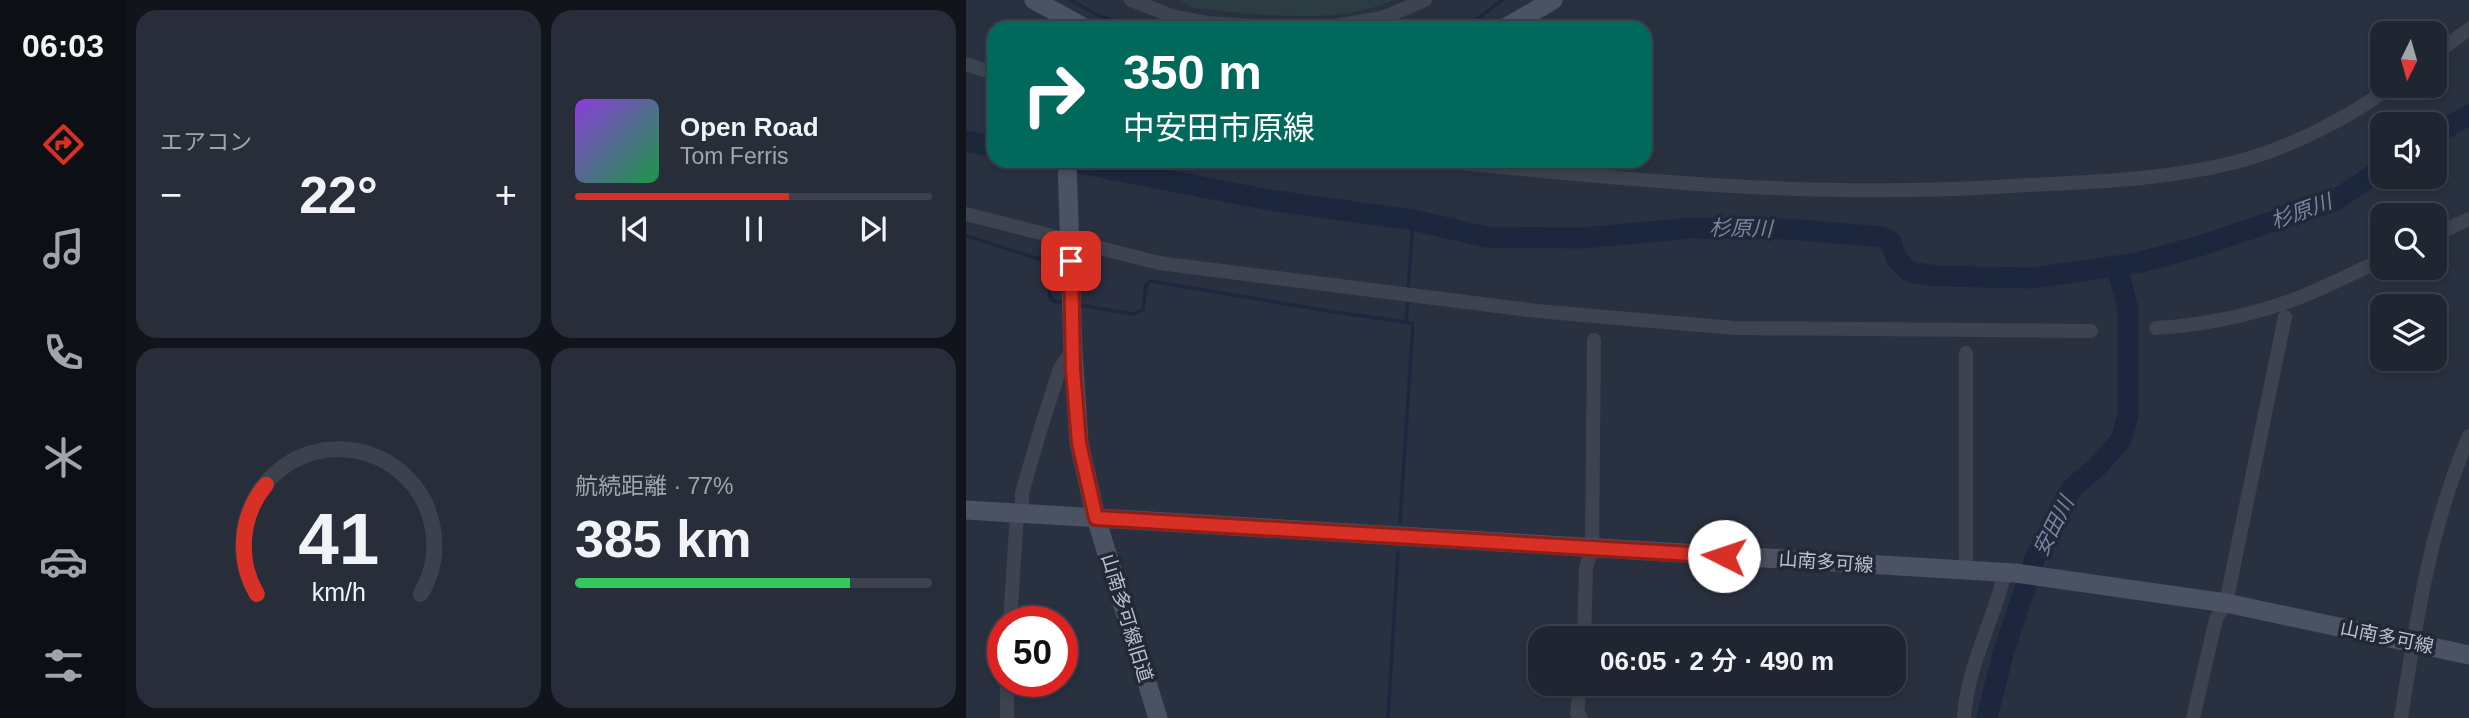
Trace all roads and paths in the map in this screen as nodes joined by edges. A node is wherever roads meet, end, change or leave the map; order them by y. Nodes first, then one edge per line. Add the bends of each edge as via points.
1 (1034, 0) edge
2 (1130, 0) edge
3 (1425, 0) edge
4 (1553, 0) edge
5 (1052, 13) edge
6 (1070, 21) edge
7 (1198, 21) edge
8 (1364, 21) edge
9 (1517, 21) edge
10 (2469, 29) edge
11 (2447, 45) edge
12 (966, 64) edge
13 (987, 71) edge
14 (2372, 98) edge
15 (1067, 168) edge
16 (1506, 168) edge
17 (966, 214) edge
18 (2469, 219) edge
19 (2447, 229) edge
20 (1070, 239) junction
21 (2370, 265) edge
22 (2285, 317) dead end
23 (2156, 328) dead end
24 (2091, 331) dead end
25 (1594, 340) dead end
26 (1073, 351) junction
27 (1966, 353) dead end
28 (2469, 436) edge
29 (966, 510) edge
30 (1019, 513) junction
31 (1096, 518) junction
32 (1592, 548) junction
33 (1962, 571) junction
34 (2010, 573) junction
35 (2226, 603) junction
36 (1011, 606) edge
37 (1584, 626) edge
38 (2413, 642) junction
39 (2469, 654) edge
40 (1579, 696) edge
41 (1007, 697) edge
42 (1007, 718) edge
43 (1158, 718) edge
44 (1581, 718) edge
45 (1964, 718) edge
46 (2193, 718) edge
47 (2401, 718) edge

1 - 5 main road
2 - 7 street
3 - 8 street
4 - 9 main road
5 - 6 main road
10 - 11 street
12 - 13 street
14 - 16 street via 2317,132 2238,162 2178,173 2033,186 1866,192
15 - 20 main road, 山南多可線旧道
17 - 20 street
18 - 19 street
20 - 24 street via 1159,263 1537,311 1828,331
20 - 26 main road, 山南多可線旧道
21 - 23 street via 2299,298 2232,318
22 - 35 street
25 - 32 street
26 - 30 street via 1060,368
26 - 31 main road, 山南多可線旧道 via 1079,443
27 - 33 street via 1966,565
28 - 38 street via 2438,524
29 - 30 main road, 山南多可線
30 - 31 main road, 山南多可線
30 - 36 street
31 - 32 main road, 山南多可線
31 - 43 main road, 山南多可線旧道
32 - 33 main road, 山南多可線
32 - 37 street via 1586,568
33 - 34 main road, 山南多可線
34 - 35 main road, 山南多可線
34 - 45 street via 1982,640 1966,691
35 - 38 main road, 山南多可線
35 - 46 street via 2216,619
38 - 39 main road, 山南多可線
38 - 47 street
40 - 44 street via 1577,714
41 - 42 street

